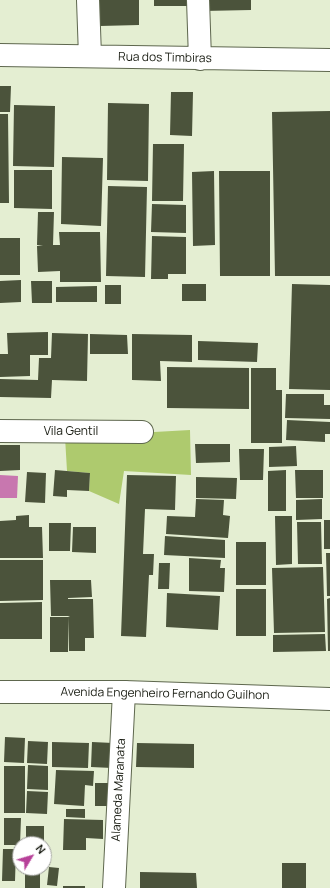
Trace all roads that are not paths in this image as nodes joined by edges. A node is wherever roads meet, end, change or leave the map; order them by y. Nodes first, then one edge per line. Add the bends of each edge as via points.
1 (88, 0) edge
2 (198, 0) edge
3 (0, 55) edge
4 (90, 56) junction
5 (200, 59) junction
6 (330, 60) edge
7 (0, 431) edge
8 (142, 432) dead end
9 (0, 692) edge
10 (124, 692) junction
11 (330, 699) edge
12 (114, 888) edge

1 - 4 street
2 - 5 street
3 - 4 street, Rua dos Timbiras
4 - 5 street, Rua dos Timbiras
5 - 6 street, Rua dos Timbiras
7 - 8 street, Vila Gentil
9 - 10 street, Avenida Engenheiro Fernando Guilhon
10 - 11 street, Avenida Engenheiro Fernando Guilhon
10 - 12 street, Alameda Maranata

